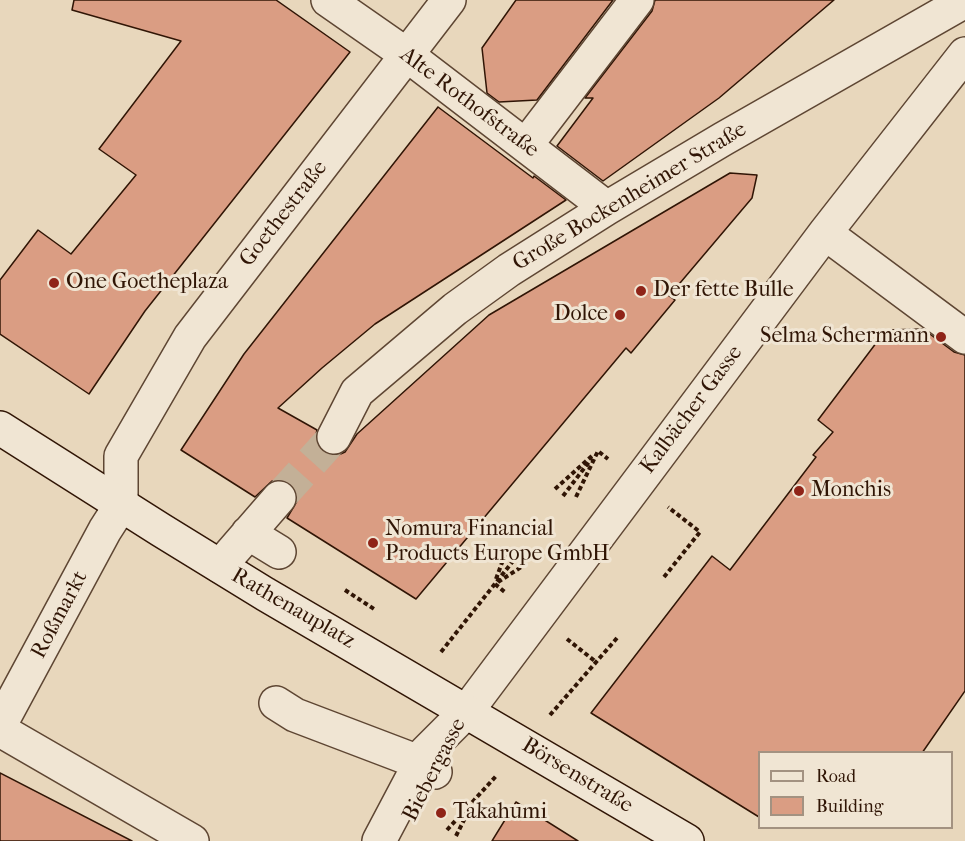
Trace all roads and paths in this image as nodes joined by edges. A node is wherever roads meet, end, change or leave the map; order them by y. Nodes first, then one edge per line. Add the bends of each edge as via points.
1 (328, 0) edge
2 (449, 0) edge
3 (637, 0) edge
4 (965, 1) edge
5 (965, 54) edge
6 (407, 56) junction
7 (526, 145) junction
8 (607, 208) junction
9 (825, 233) junction
10 (965, 337) edge
11 (0, 428) edge
12 (334, 437) tunnel mouth
13 (555, 489) dead end
14 (563, 496) dead end
15 (279, 498) tunnel mouth
16 (121, 506) junction
17 (248, 533) junction
18 (507, 549) dead end
19 (279, 552) dead end
20 (517, 556) dead end
21 (526, 564) dead end
22 (220, 567) junction
23 (495, 584) junction
24 (345, 590) dead end
25 (383, 615) dead end
26 (617, 638) dead end
27 (440, 652) dead end
28 (596, 662) dead end
29 (276, 703) dead end
30 (467, 711) junction
31 (0, 728) edge
32 (427, 767) junction
33 (447, 830) dead end
34 (456, 836) dead end
35 (192, 841) edge
36 (379, 841) edge
37 (399, 841) edge
38 (687, 841) edge

1 - 6 street, Alte Rothofstraße
2 - 6 street, Goethestraße
3 - 7 street
4 - 8 street, Große Bockenheimer Straße
5 - 9 street, Kalbächer Gasse
6 - 7 street, Alte Rothofstraße
6 - 16 street, Goethestraße via 189,337 121,456
7 - 8 street, Alte Rothofstraße
8 - 12 street, Große Bockenheimer Straße via 509,270 401,353 357,392
9 - 10 street
9 - 30 street, Kalbächer Gasse
11 - 16 street, Rathenauplatz
13 - 14 path via 597,451
15 - 17 street
16 - 22 street, Rathenauplatz
16 - 31 street, Roßmarkt
17 - 19 street, Rathenauplatz
17 - 22 street
18 - 23 path
20 - 23 path
21 - 23 path
22 - 30 street, Rathenauplatz
23 - 27 path
24 - 25 path
26 - 28 path
29 - 32 street via 295,716
30 - 32 street, Biebergasse via 426,752
30 - 38 street, Börsenstraße
31 - 35 street, Roßmarkt
32 - 36 street, Biebergasse
32 - 37 street, Biebergasse
33 - 34 path via 472,804

